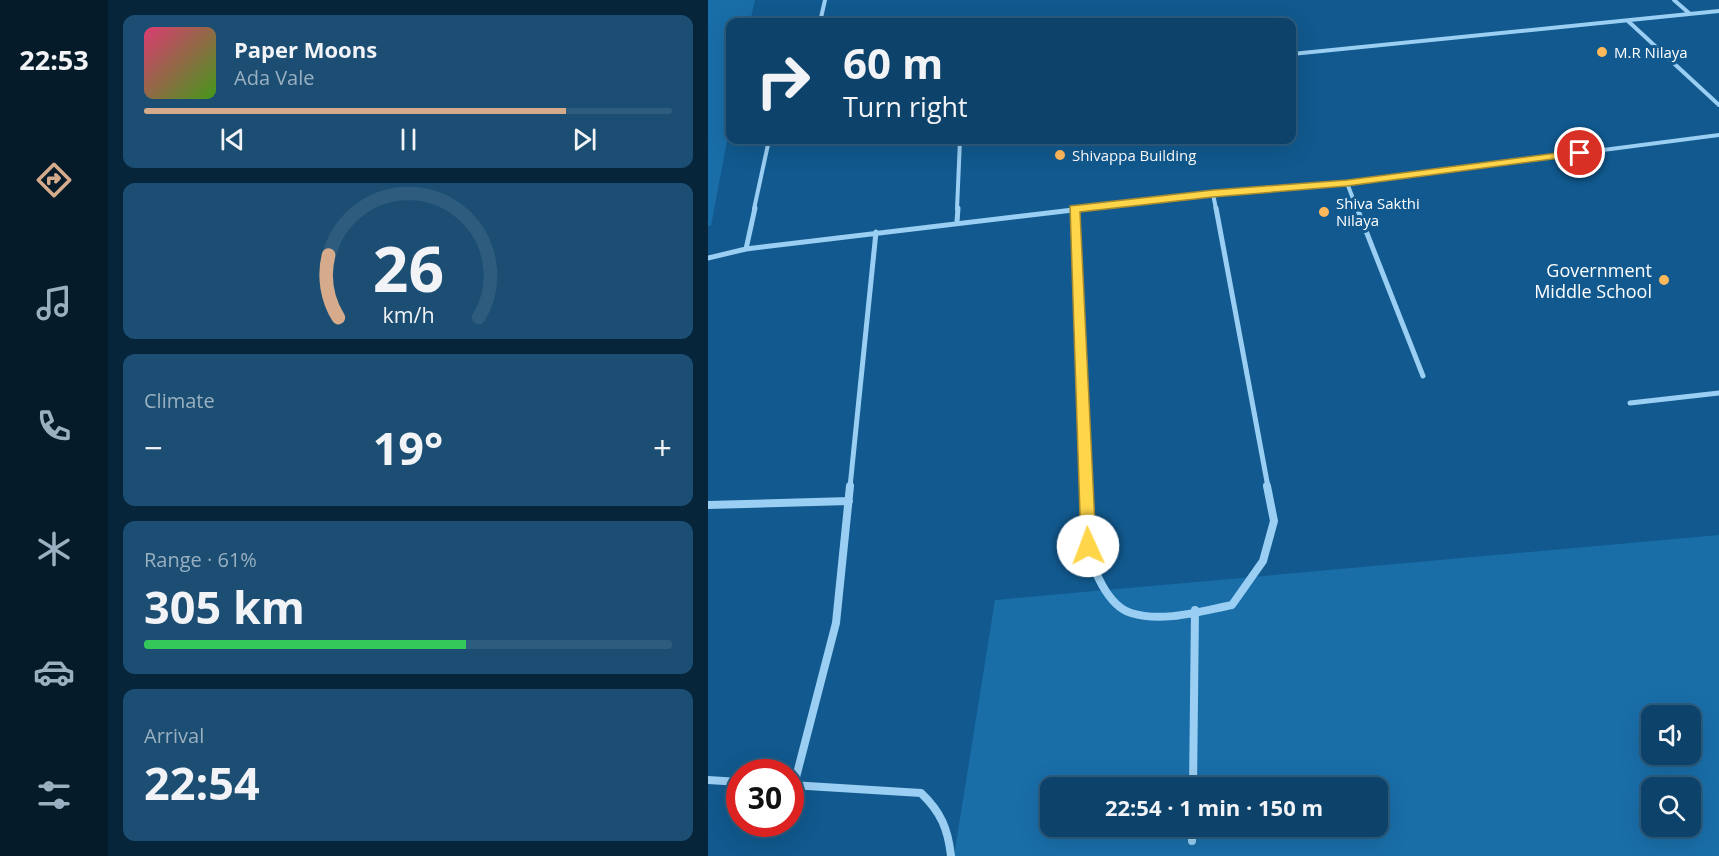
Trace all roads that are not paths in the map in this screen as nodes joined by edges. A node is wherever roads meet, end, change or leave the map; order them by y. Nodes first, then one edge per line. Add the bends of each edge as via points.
1 (825, 0) edge
2 (1674, 0) edge
3 (1719, 11) edge
4 (1690, 14) junction
5 (821, 18) edge
6 (1628, 21) junction
7 (1296, 54) edge
8 (1719, 105) edge
9 (1719, 135) edge
10 (768, 144) edge
11 (960, 144) edge
12 (1347, 183) junction
13 (1213, 194) junction
14 (1074, 209) junction
15 (957, 222) junction
16 (876, 232) junction
17 (746, 249) junction
18 (708, 258) edge
19 (1423, 376) dead end
20 (1719, 393) edge
21 (1630, 403) dead end
22 (849, 501) junction
23 (708, 505) edge
24 (1195, 610) junction
25 (799, 759) edge
26 (1192, 777) edge
27 (708, 780) edge
28 (726, 781) edge
29 (804, 786) edge
30 (1192, 837) edge
31 (1192, 841) dead end
32 (951, 856) edge

1 - 5 street
2 - 4 street
3 - 4 street
4 - 6 street
6 - 7 street
6 - 8 street
9 - 12 street
10 - 17 street
11 - 15 street
12 - 13 street
12 - 19 street
13 - 14 street
13 - 24 street via 1274,521 1263,561 1232,605
14 - 15 street
14 - 24 street via 1088,546 1095,570 1119,608 1147,617
15 - 16 street
16 - 17 street
16 - 22 street
17 - 18 street
20 - 21 street
22 - 23 street
22 - 25 street via 836,623
24 - 26 street
27 - 28 street
29 - 32 street via 921,793 936,806 948,826
30 - 31 street

